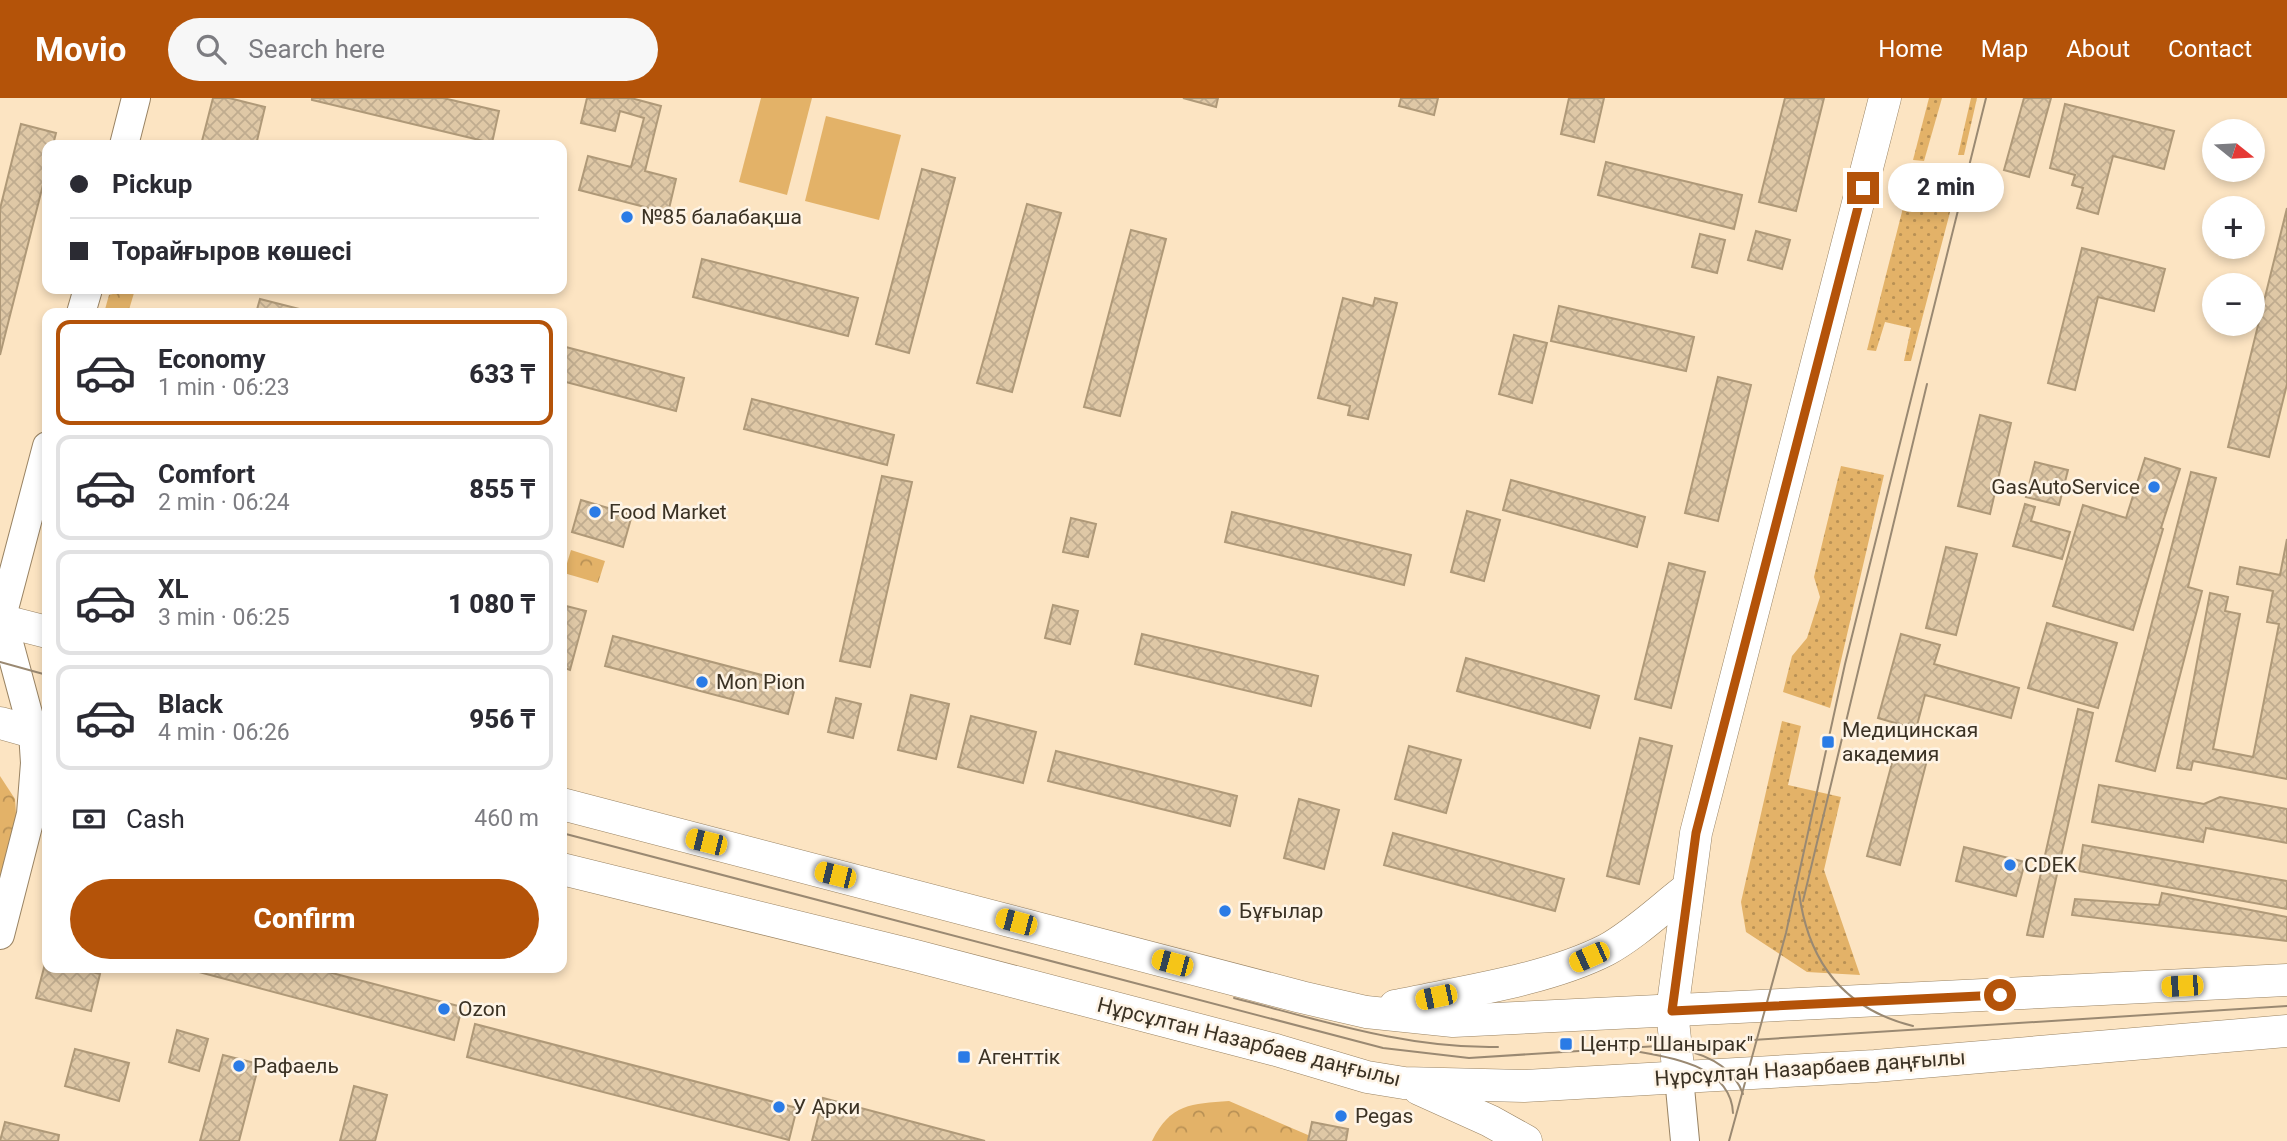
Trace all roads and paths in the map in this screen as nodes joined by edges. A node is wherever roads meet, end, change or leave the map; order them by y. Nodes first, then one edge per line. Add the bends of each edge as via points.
1 (136, 98) edge
2 (1885, 98) edge
3 (125, 140) edge
4 (42, 465) edge
5 (1, 622) edge
6 (42, 631) edge
7 (0, 723) edge
8 (40, 734) edge
9 (567, 805) edge
10 (567, 870) edge
11 (1687, 889) junction
12 (0, 935) edge
13 (2287, 980) edge
14 (1672, 1011) junction
15 (1366, 1012) junction
16 (2287, 1031) edge
17 (1679, 1077) junction
18 (1404, 1083) junction
19 (1526, 1141) edge
20 (1685, 1141) edge

1 - 3 main road
2 - 11 main road via 1696,833
4 - 5 main road
5 - 6 main road
5 - 8 main road
7 - 8 main road
8 - 12 main road via 31,814
9 - 15 main road
10 - 18 main road, Нұрсұлтан Назарбаев даңғылы
11 - 14 main road
11 - 15 main road via 1608,948 1570,966
13 - 14 main road
14 - 15 main road via 1453,1021
14 - 17 main road
16 - 17 main road, Нұрсұлтан Назарбаев даңғылы via 1875,1066
17 - 18 main road, Нұрсұлтан Назарбаев даңғылы via 1524,1086
17 - 20 main road
18 - 19 main road

